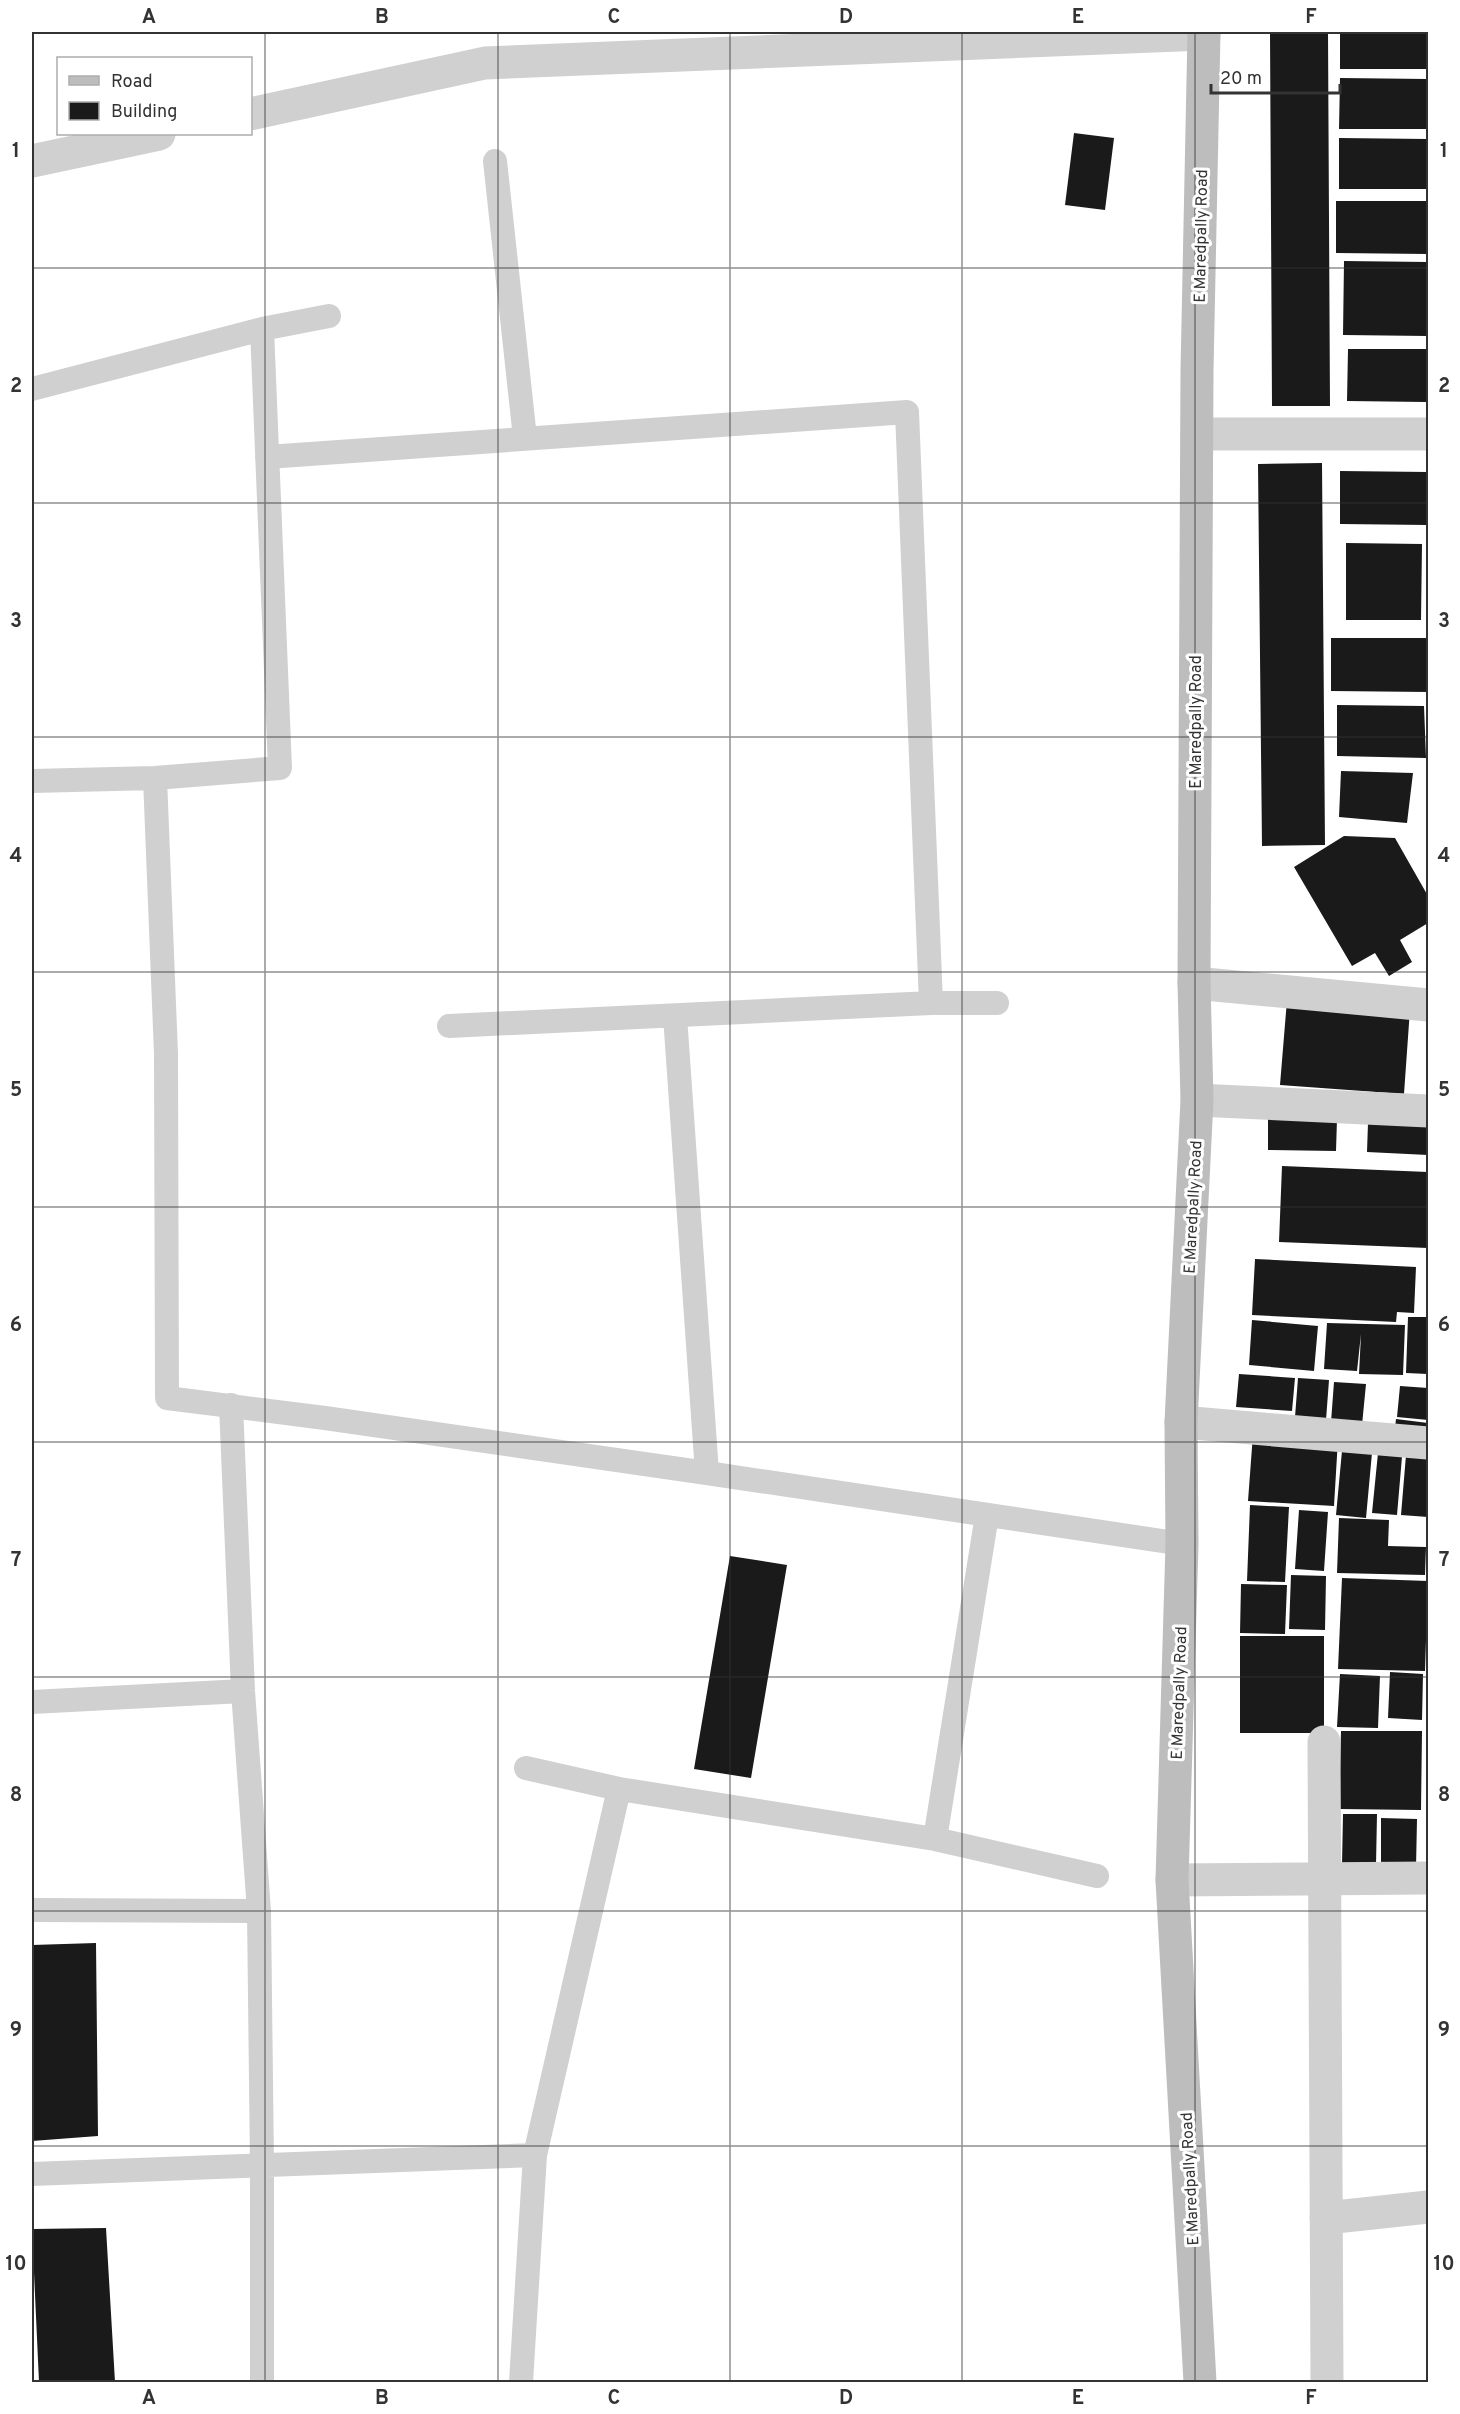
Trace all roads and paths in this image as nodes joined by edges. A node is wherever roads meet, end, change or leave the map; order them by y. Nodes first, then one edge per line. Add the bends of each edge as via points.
1 (1204, 33) edge
2 (252, 114) edge
3 (154, 135) edge
4 (32, 161) edge
5 (495, 161) dead end
6 (329, 316) dead end
7 (262, 329) junction
8 (32, 389) edge
9 (1197, 434) junction
10 (1428, 434) edge
11 (525, 438) junction
12 (267, 457) junction
13 (155, 778) junction
14 (32, 781) edge
15 (1194, 983) junction
16 (931, 1003) junction
17 (998, 1003) dead end
18 (1428, 1005) edge
19 (675, 1016) junction
20 (449, 1026) dead end
21 (1197, 1100) junction
22 (1428, 1111) edge
23 (231, 1405) junction
24 (1181, 1422) junction
25 (1428, 1443) edge
26 (707, 1473) junction
27 (987, 1515) junction
28 (1182, 1544) junction
29 (243, 1691) junction
30 (32, 1702) edge
31 (1324, 1742) dead end
32 (526, 1768) dead end
33 (619, 1789) junction
34 (935, 1839) junction
35 (1098, 1876) dead end
36 (1428, 1878) edge
37 (1325, 1879) junction
38 (1172, 1880) junction
39 (32, 1910) edge
40 (259, 1911) junction
41 (535, 2155) junction
42 (262, 2166) junction
43 (32, 2174) edge
44 (1428, 2207) edge
45 (1326, 2218) junction
46 (262, 2382) edge
47 (521, 2382) edge
48 (1200, 2382) edge
49 (1327, 2382) edge

1 - 2 street via 485,63
1 - 9 main road, E Maredpally Road
3 - 4 street
5 - 11 lane
6 - 7 lane
7 - 8 lane
7 - 12 lane
9 - 10 street
9 - 15 main road, E Maredpally Road
11 - 12 lane
11 - 16 lane via 907,412
12 - 13 lane via 280,768
13 - 14 lane
13 - 23 lane via 166,1054 168,1398
15 - 18 street
15 - 21 main road, E Maredpally Road
16 - 17 lane
16 - 19 lane
19 - 20 lane
19 - 26 lane
21 - 22 street
21 - 24 main road, E Maredpally Road
23 - 26 lane
23 - 29 lane
24 - 25 street
24 - 28 main road, E Maredpally Road
26 - 27 lane
27 - 28 lane
27 - 34 lane
28 - 38 main road, E Maredpally Road
29 - 30 lane
29 - 40 lane
31 - 37 street
32 - 33 lane
33 - 34 lane
33 - 41 lane
34 - 35 lane
36 - 37 street
37 - 38 street
37 - 45 street
38 - 48 main road, E Maredpally Road
39 - 40 lane
40 - 42 lane
41 - 42 lane
41 - 47 lane
42 - 43 lane
42 - 46 lane
44 - 45 street
45 - 49 street

